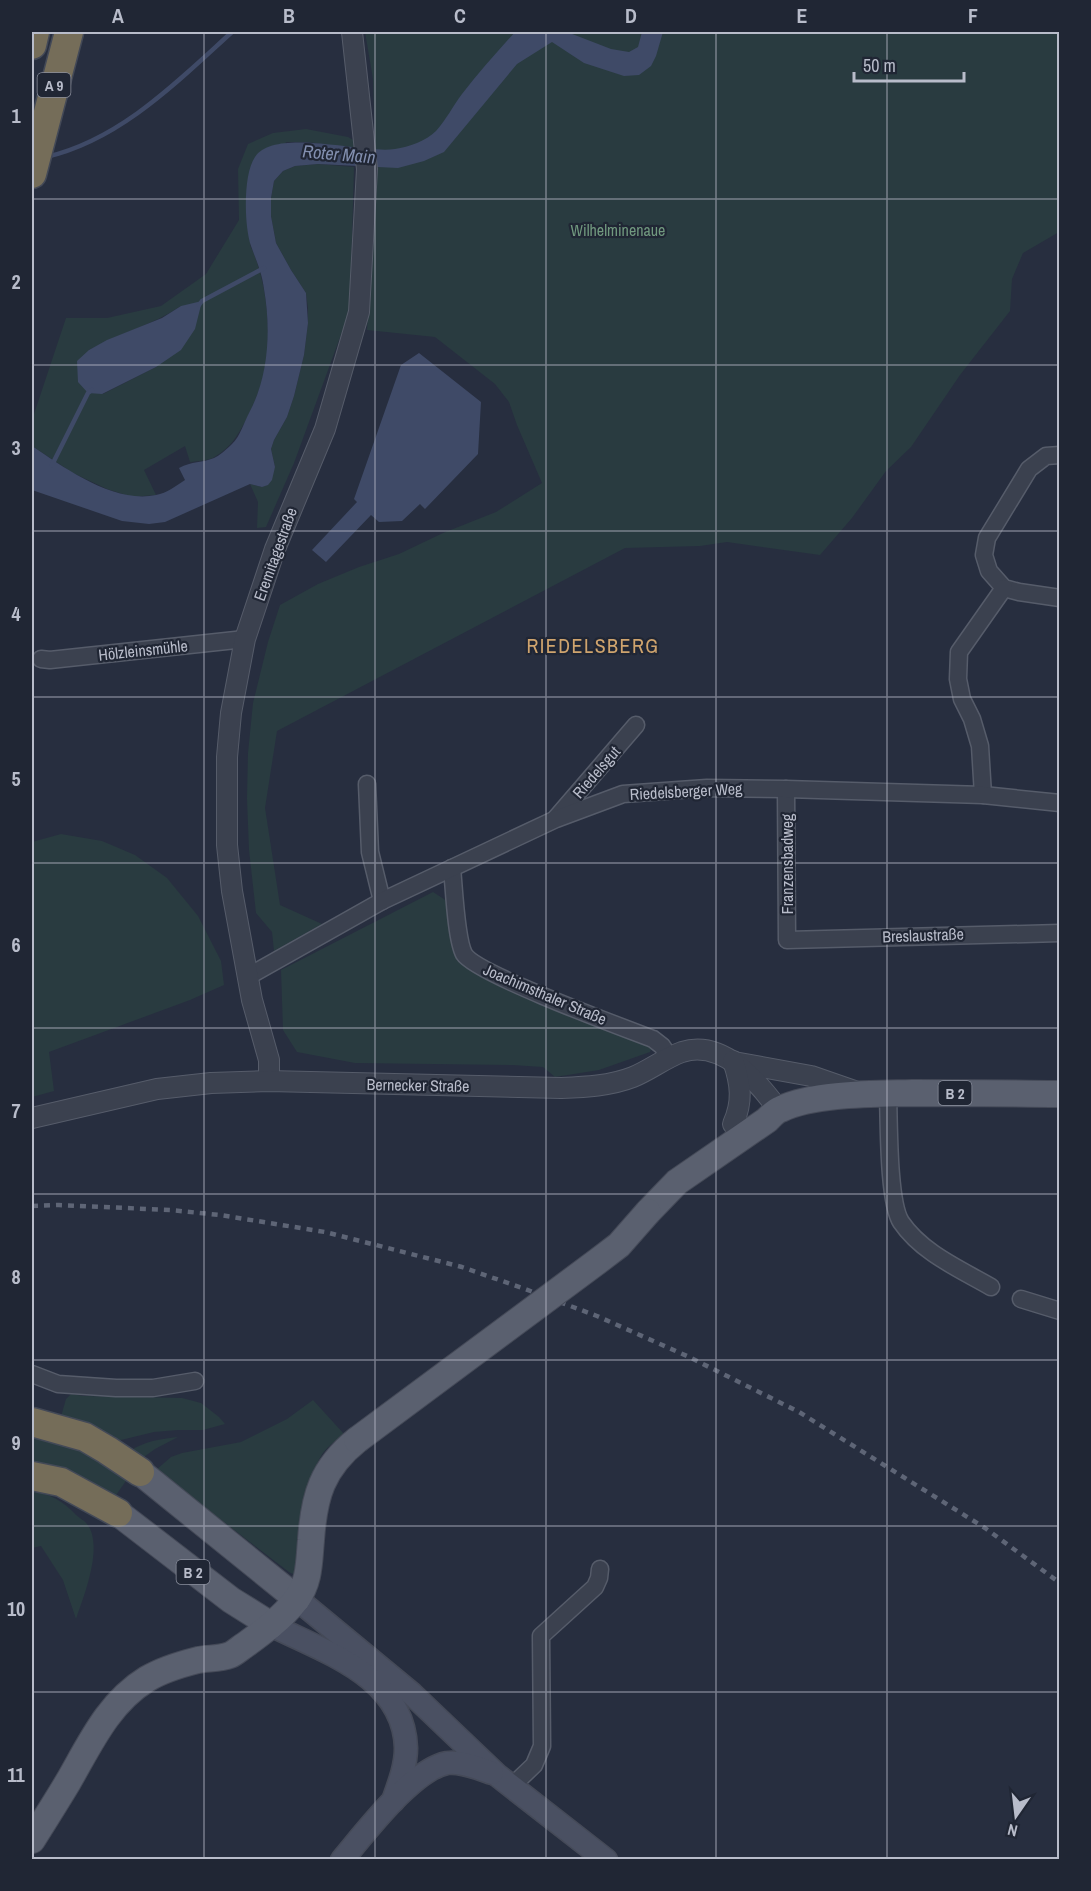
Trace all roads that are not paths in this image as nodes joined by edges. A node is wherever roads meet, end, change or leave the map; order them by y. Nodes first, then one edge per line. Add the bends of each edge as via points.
1 (35, 32) edge
2 (69, 32) edge
3 (352, 32) edge
4 (32, 45) edge
5 (32, 174) edge
6 (1059, 455) edge
7 (1004, 588) junction
8 (1059, 598) edge
9 (245, 639) junction
10 (41, 659) dead end
11 (636, 725) dead end
12 (367, 784) dead end
13 (786, 789) junction
14 (983, 795) junction
15 (1059, 803) edge
16 (556, 819) junction
17 (452, 868) junction
18 (382, 901) junction
19 (1059, 933) edge
20 (787, 940) joint
21 (247, 976) junction
22 (670, 1058) junction
23 (733, 1061) junction
24 (269, 1081) junction
25 (862, 1094) junction
26 (888, 1094) junction
27 (1059, 1094) edge
28 (778, 1109) junction
29 (32, 1118) edge
30 (732, 1124) dead end
31 (991, 1287) dead end
32 (1021, 1299) dead end
33 (1059, 1311) edge
34 (32, 1374) edge
35 (195, 1381) dead end
36 (32, 1422) edge
37 (140, 1472) joint
38 (32, 1476) edge
39 (118, 1513) joint
40 (600, 1569) dead end
41 (297, 1599) junction
42 (271, 1625) junction
43 (504, 1780) junction
44 (393, 1801) junction
45 (32, 1840) edge
46 (342, 1860) edge
47 (606, 1860) edge

1 - 4 highway
2 - 5 highway, A 9
3 - 9 street, Eremitagestraße via 367,169 359,312 325,429 275,549
6 - 7 street via 1046,456 1029,469 987,538 984,555 989,571
7 - 8 street
7 - 14 street via 958,652 962,699 980,746
9 - 10 street, Hölzleinsmühle
9 - 21 street, Eremitagestraße via 231,713 225,799 232,891
11 - 16 street, Riedelsgut
12 - 18 street via 370,852
13 - 14 street, Riedelsberger Weg
13 - 16 street, Riedelsberger Weg via 707,788 623,794
13 - 20 street, Franzensbadweg
14 - 15 street, Riedelsberger Weg
16 - 17 street, Riedelsberger Weg
17 - 18 street, Riedelsberger Weg
17 - 22 street, Joachimsthaler Straße via 465,956 509,981 653,1039
18 - 21 street, Riedelsberger Weg
19 - 20 street, Breslaustraße
21 - 24 street, Eremitagestraße via 269,1060
22 - 23 street, Bernecker Straße via 681,1052 704,1050
22 - 24 street, Bernecker Straße via 634,1077 579,1087
23 - 25 street via 811,1076
23 - 28 street, Bernecker Straße
23 - 30 street via 741,1097
24 - 29 street, Bernecker Straße via 157,1089
25 - 26 main road, B 2
25 - 28 main road, B 2
26 - 27 main road, B 2
26 - 31 street via 892,1177 900,1220 934,1254
28 - 41 main road, B 2, bridge via 677,1182 619,1245 341,1453 322,1482 310,1567
32 - 33 street
34 - 35 street via 58,1384 116,1388 153,1388
36 - 37 highway via 85,1437
37 - 41 main road, B 2
38 - 39 highway via 61,1482
39 - 42 main road, B 2 via 231,1600
40 - 43 street via 595,1587 542,1636 542,1746 534,1766
41 - 42 main road
41 - 43 main road via 412,1694
42 - 44 main road via 350,1663 385,1694 398,1713 406,1748
42 - 45 main road via 231,1655 170,1669 130,1691 105,1718
43 - 44 main road via 464,1764 446,1763 422,1775
43 - 47 main road
44 - 46 main road

